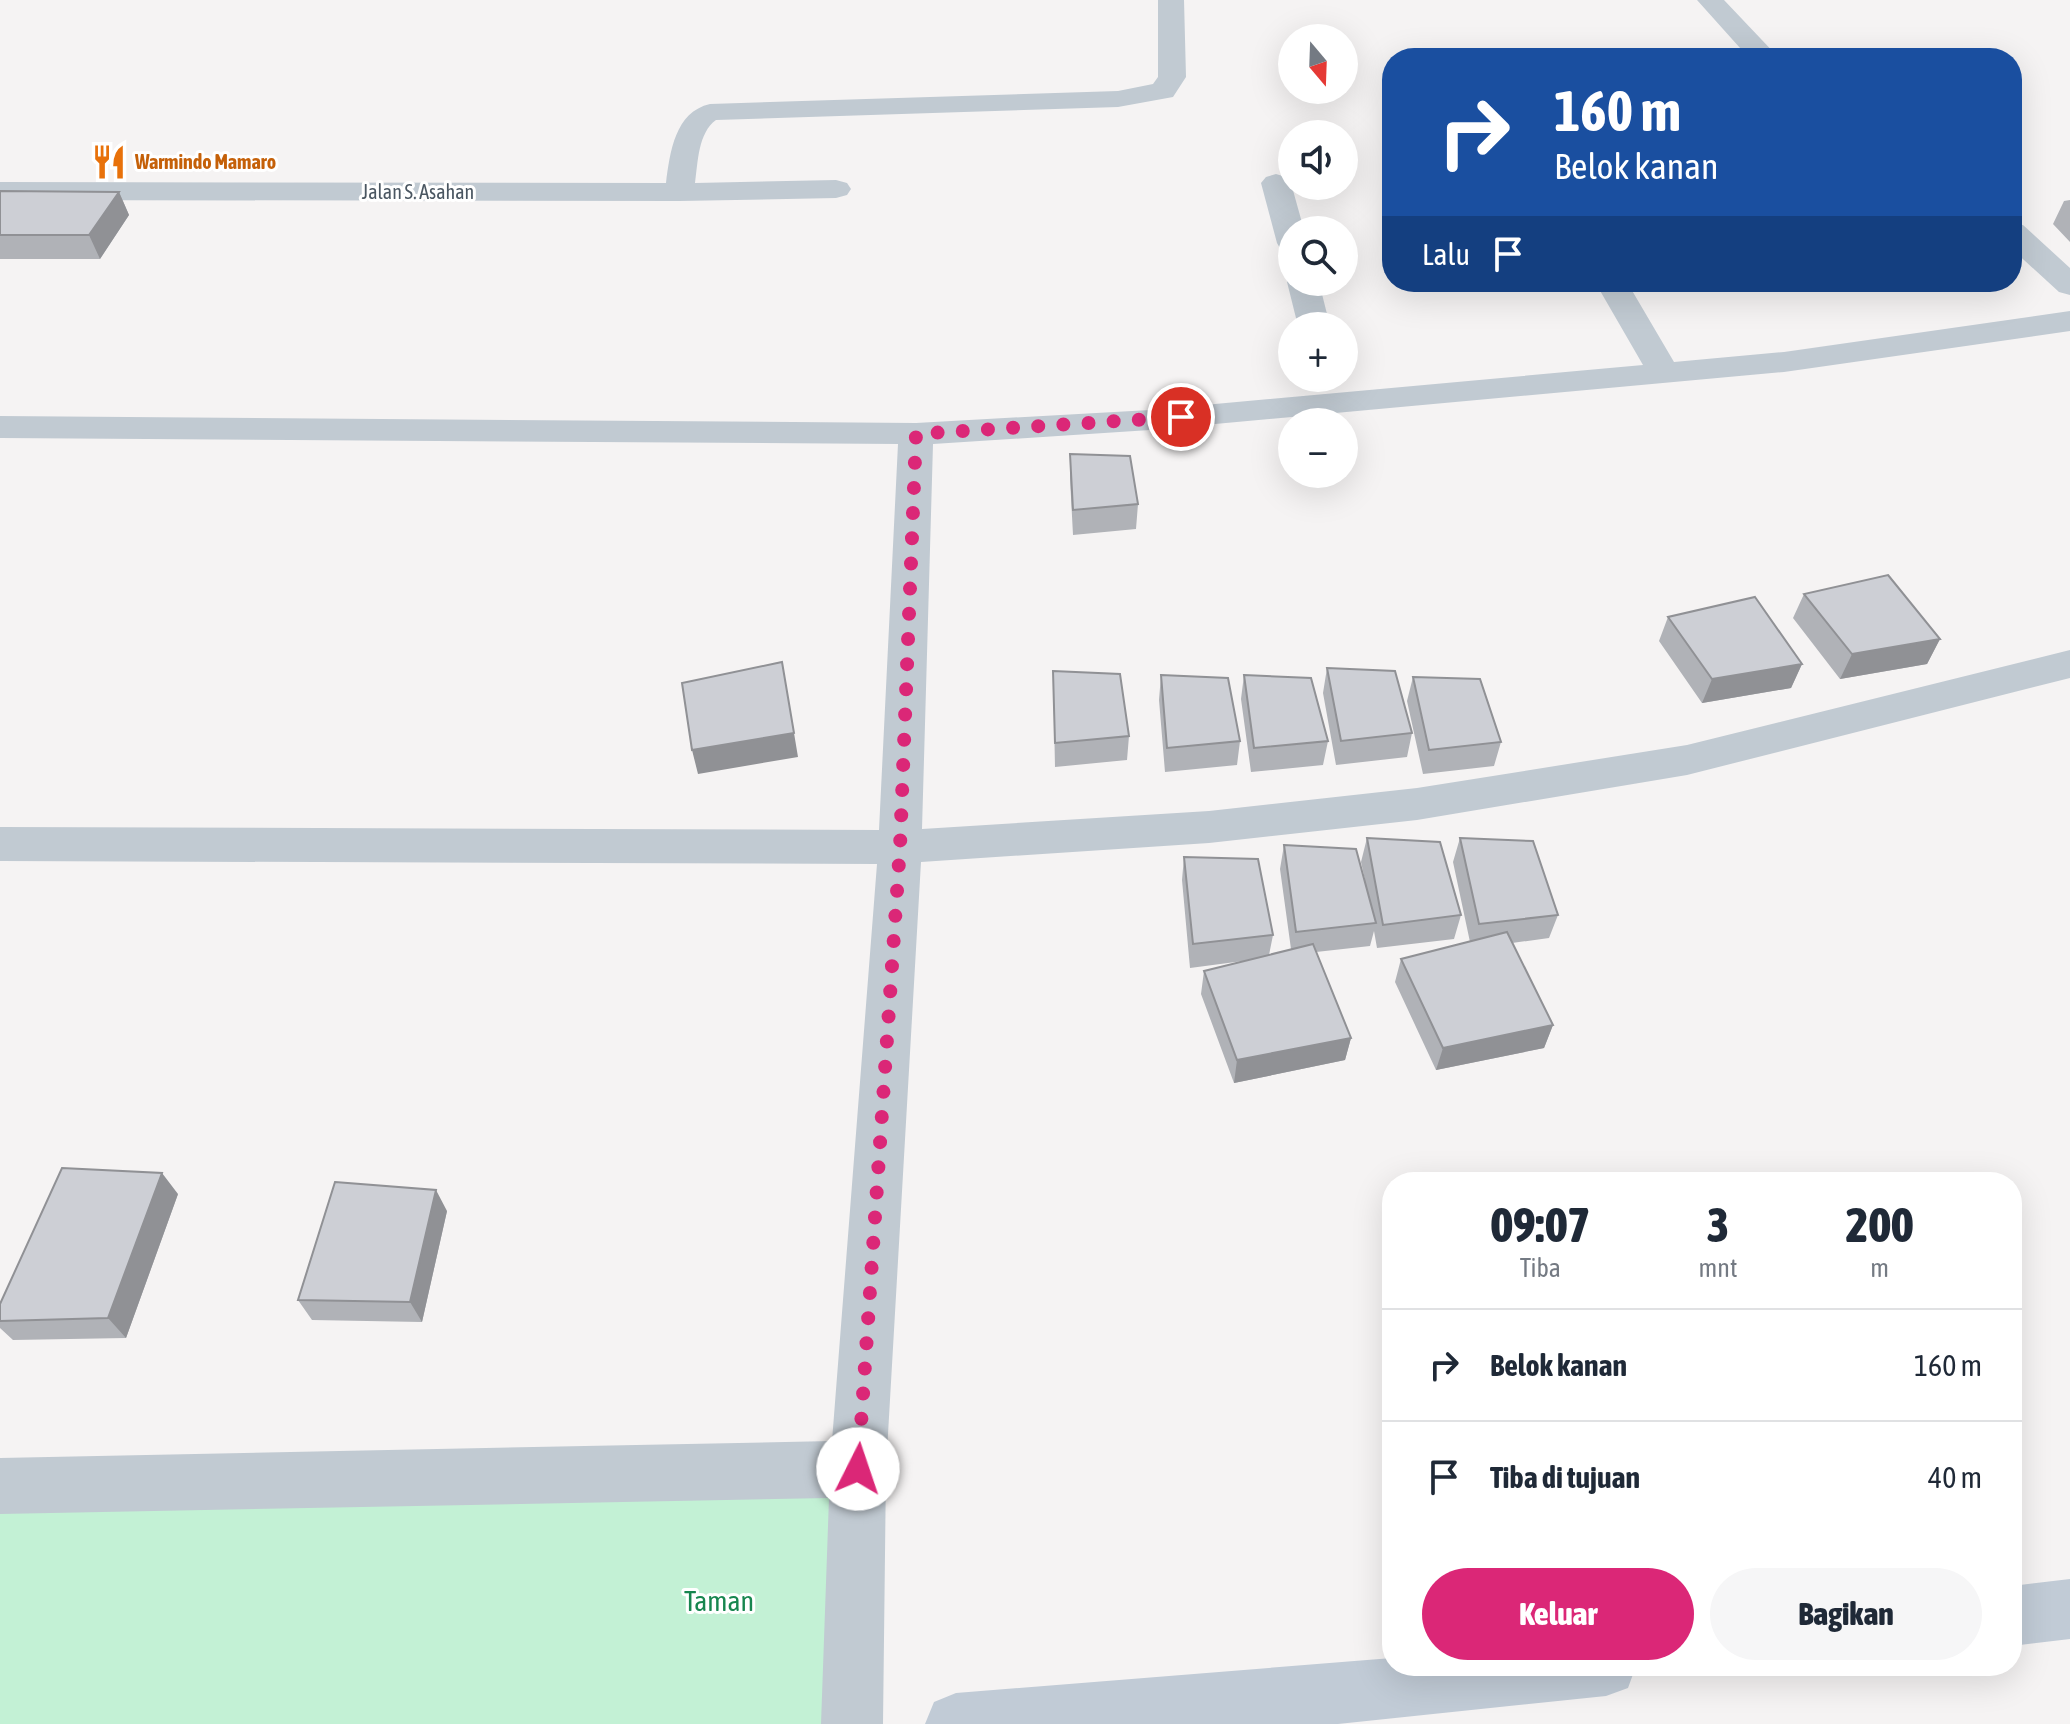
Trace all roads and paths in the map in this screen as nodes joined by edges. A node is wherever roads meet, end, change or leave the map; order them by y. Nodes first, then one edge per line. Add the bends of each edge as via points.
1 (1171, 0) edge
2 (1710, 0) edge
3 (1753, 48) edge
4 (1276, 183) dead end
5 (836, 189) dead end
6 (0, 191) edge
7 (679, 192) junction
8 (1285, 216) edge
9 (2022, 241) edge
10 (2070, 285) edge
11 (1617, 292) edge
12 (2070, 321) edge
13 (1663, 371) junction
14 (1358, 389) edge
15 (1326, 392) edge
16 (0, 427) edge
17 (916, 434) junction
18 (2070, 664) edge
19 (0, 844) edge
20 (900, 847) junction
21 (858, 1469) junction
22 (0, 1486) edge
23 (2070, 1609) edge
24 (2022, 1615) edge
25 (1520, 1676) edge
26 (852, 1724) edge
27 (956, 1724) edge

1 - 7 street via 1172,77 1163,91 1118,99 710,112 692,129
2 - 3 street
4 - 8 street
5 - 7 street, Jalan S. Asahan
6 - 7 street, Jalan S. Asahan
9 - 10 street
11 - 13 street
12 - 13 street via 1784,362
13 - 14 street
15 - 17 street via 1150,420
16 - 17 street
17 - 20 street
18 - 20 street via 1687,760 1417,804 1209,827
19 - 20 street
20 - 21 street
21 - 22 street
21 - 26 street
23 - 24 main road
25 - 27 main road

